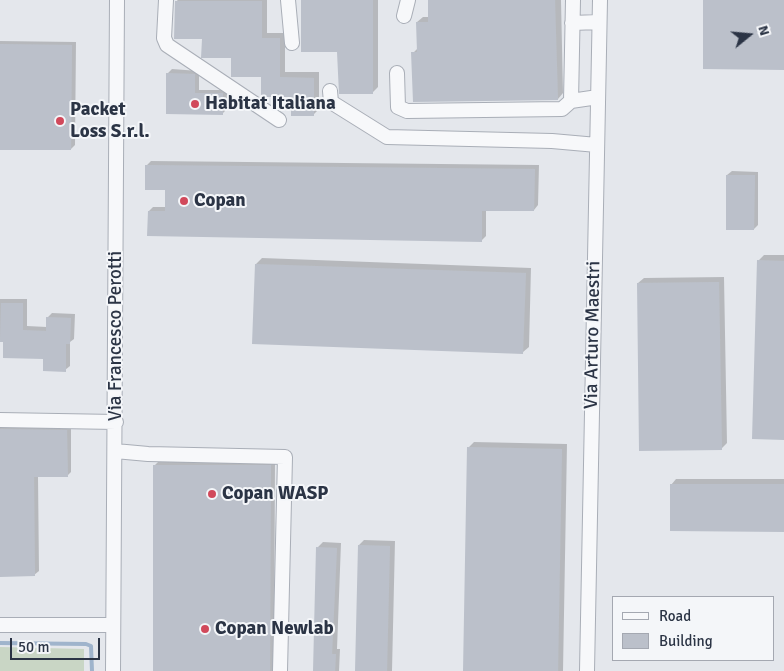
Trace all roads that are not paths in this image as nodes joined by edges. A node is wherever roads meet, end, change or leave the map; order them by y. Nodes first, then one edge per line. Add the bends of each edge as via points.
1 (117, 0) edge
2 (166, 0) edge
3 (288, 0) edge
4 (408, 0) edge
5 (573, 0) edge
6 (600, 0) edge
7 (404, 16) dead end
8 (600, 22) junction
9 (572, 23) junction
10 (292, 43) dead end
11 (397, 73) dead end
12 (330, 91) dead end
13 (598, 97) junction
14 (571, 101) junction
15 (279, 120) dead end
16 (597, 145) junction
17 (0, 420) edge
18 (116, 422) junction
19 (115, 451) junction
20 (0, 625) edge
21 (113, 625) junction
22 (113, 671) edge
23 (280, 671) edge
24 (587, 671) edge

1 - 18 street, Via Francesco Perotti
2 - 15 street via 164,38 167,45
3 - 10 street
4 - 7 street
5 - 9 street
6 - 8 street, Via Arturo Maestri
8 - 9 street
8 - 13 street, Via Arturo Maestri
9 - 14 street
11 - 14 street via 398,108 408,111 562,109
12 - 16 street via 331,102 387,137
13 - 14 street
13 - 16 street, Via Arturo Maestri
16 - 24 street, Via Arturo Maestri
17 - 18 street
18 - 19 street, Via Francesco Perotti
19 - 21 street, Via Francesco Perotti
19 - 23 street via 285,457
20 - 21 street
21 - 22 street, Via Francesco Perotti

